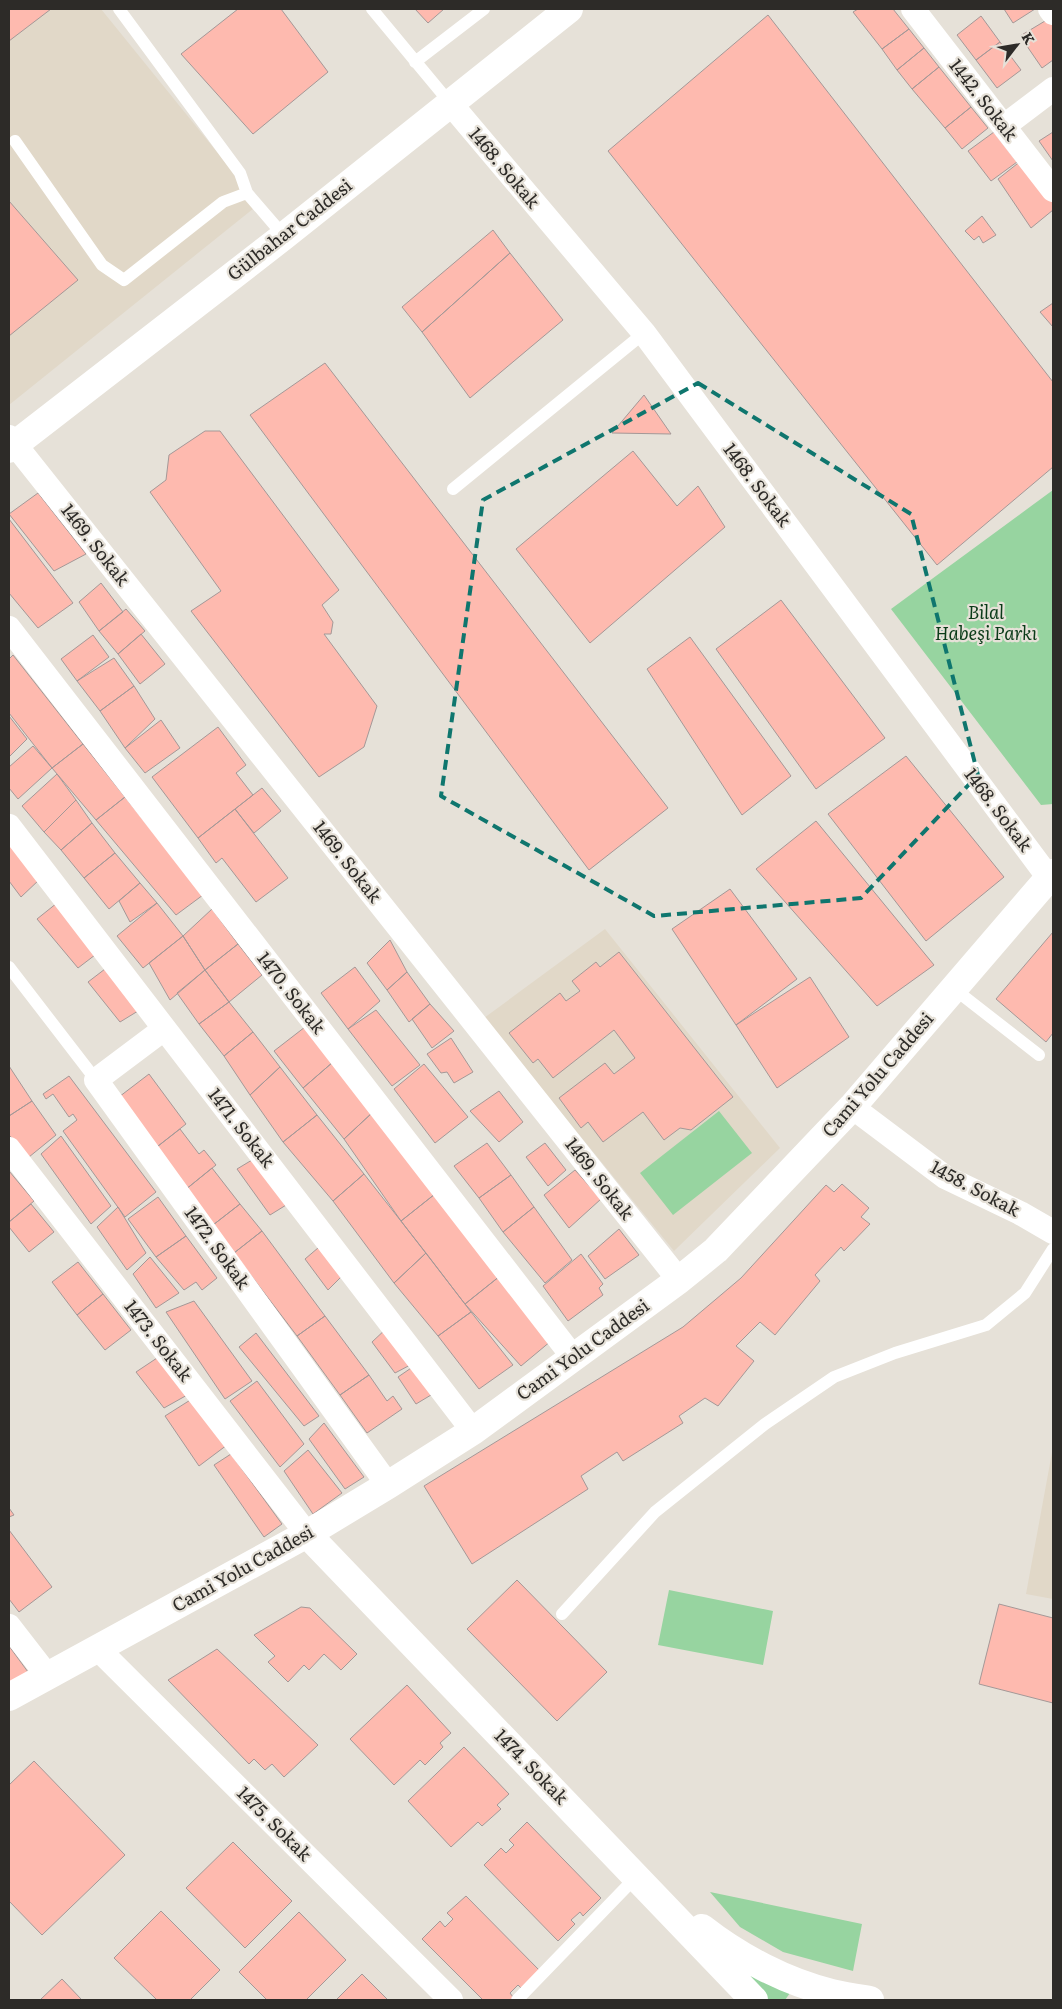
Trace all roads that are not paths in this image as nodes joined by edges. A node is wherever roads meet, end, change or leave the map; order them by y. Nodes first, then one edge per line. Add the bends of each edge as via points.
1 (119, 9) edge
2 (372, 9) edge
3 (484, 9) edge
4 (568, 9) edge
5 (913, 9) edge
6 (1050, 9) edge
7 (1053, 13) edge
8 (415, 62) junction
9 (1053, 89) edge
10 (450, 103) junction
11 (1004, 126) junction
12 (15, 141) dead end
13 (1053, 190) edge
14 (247, 193) junction
15 (284, 236) junction
16 (644, 333) junction
17 (11, 444) edge
18 (453, 489) dead end
19 (9, 628) edge
20 (9, 826) edge
21 (1051, 876) edge
22 (9, 966) edge
23 (954, 988) junction
24 (164, 1029) junction
25 (1039, 1055) dead end
26 (96, 1080) junction
27 (852, 1107) junction
28 (9, 1149) edge
29 (1053, 1232) edge
30 (1053, 1249) edge
31 (679, 1280) junction
32 (573, 1358) junction
33 (473, 1431) junction
34 (388, 1485) junction
35 (307, 1534) junction
36 (562, 1614) dead end
37 (9, 1626) edge
38 (97, 1648) junction
39 (47, 1675) junction
40 (9, 1697) edge
41 (636, 1877) junction
42 (837, 1997) edge
43 (450, 2000) edge
44 (517, 2000) edge
45 (754, 2000) edge
46 (795, 2000) edge
47 (870, 2000) edge

1 - 14 lane via 240,173
2 - 8 lane
3 - 8 lane
4 - 10 street, Gülbahar Caddesi
5 - 11 street, 1442. Sokak
6 - 7 street
8 - 10 lane
9 - 11 street
10 - 15 street, Gülbahar Caddesi
10 - 16 street, 1468. Sokak
11 - 13 street, 1442. Sokak
12 - 14 lane via 102,266 124,280 223,202
14 - 15 lane
15 - 17 street, Gülbahar Caddesi
16 - 18 lane
16 - 21 street, 1468. Sokak
17 - 31 street, 1469. Sokak
19 - 32 street, 1470. Sokak
20 - 24 street, 1471. Sokak
21 - 23 street, Cami Yolu Caddesi
22 - 26 lane
23 - 25 lane
23 - 27 street, Cami Yolu Caddesi
24 - 26 street
24 - 33 street, 1471. Sokak
26 - 34 street, 1472. Sokak
27 - 29 street, 1458. Sokak via 945,1177 1020,1212
27 - 31 street, Cami Yolu Caddesi via 716,1250
28 - 35 street, 1473. Sokak
30 - 36 lane via 1025,1293 986,1325 895,1353 834,1377 765,1424 655,1512
31 - 32 street, Cami Yolu Caddesi
32 - 33 street, Cami Yolu Caddesi
33 - 34 street, Cami Yolu Caddesi
34 - 35 street, Cami Yolu Caddesi
35 - 38 street, Cami Yolu Caddesi
35 - 41 street, 1474. Sokak
37 - 39 street
38 - 39 street, Cami Yolu Caddesi
38 - 43 street, 1475. Sokak
39 - 40 street, Cami Yolu Caddesi
41 - 42 street via 725,1946 784,1976
41 - 44 lane
41 - 45 street, 1474. Sokak
42 - 46 street via 821,1990 810,1991
42 - 47 street

